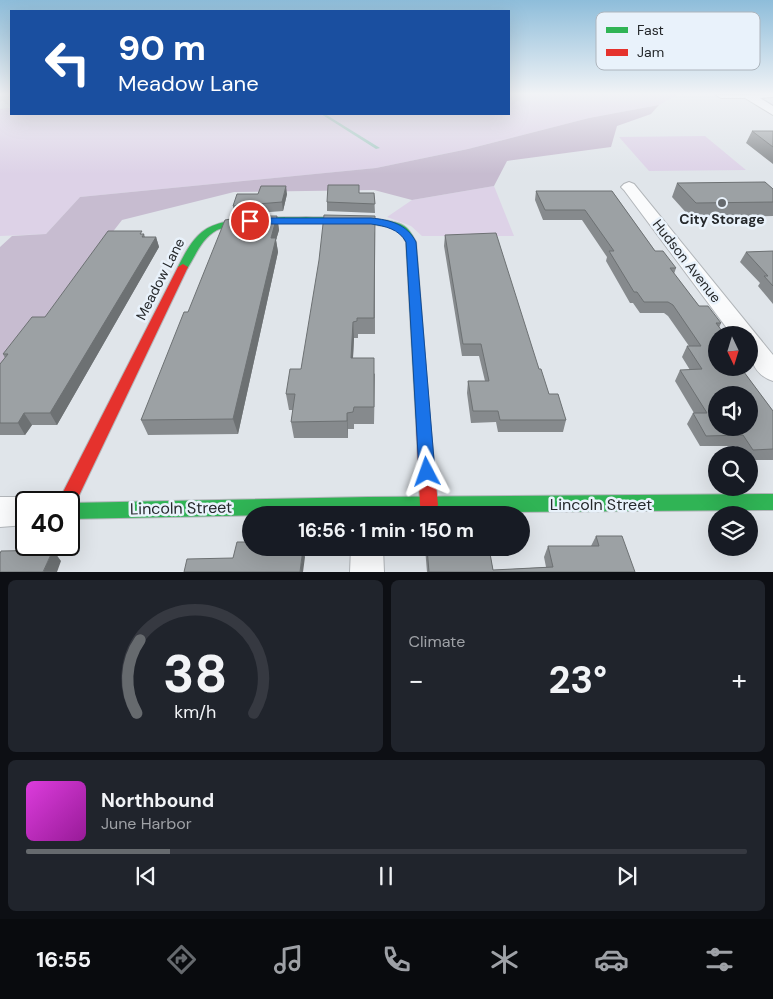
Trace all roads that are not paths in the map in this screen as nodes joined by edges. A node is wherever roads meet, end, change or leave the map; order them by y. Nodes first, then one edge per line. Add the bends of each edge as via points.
1 (630, 187) dead end
2 (737, 326) edge
3 (758, 353) edge
4 (773, 372) edge
5 (72, 491) edge
6 (773, 502) edge
7 (429, 505) junction
8 (417, 506) edge
9 (242, 510) edge
10 (15, 511) edge
11 (80, 511) edge
12 (0, 512) edge
13 (367, 556) edge
14 (366, 572) edge

1 - 2 street, Hudson Avenue
3 - 4 street
5 - 7 street, Meadow Lane via 198,237 218,226 250,221 371,221 396,226 406,232 411,242
6 - 7 street, Lincoln Street
7 - 8 street, Lincoln Street
9 - 11 street, Lincoln Street
10 - 12 street
13 - 14 street

